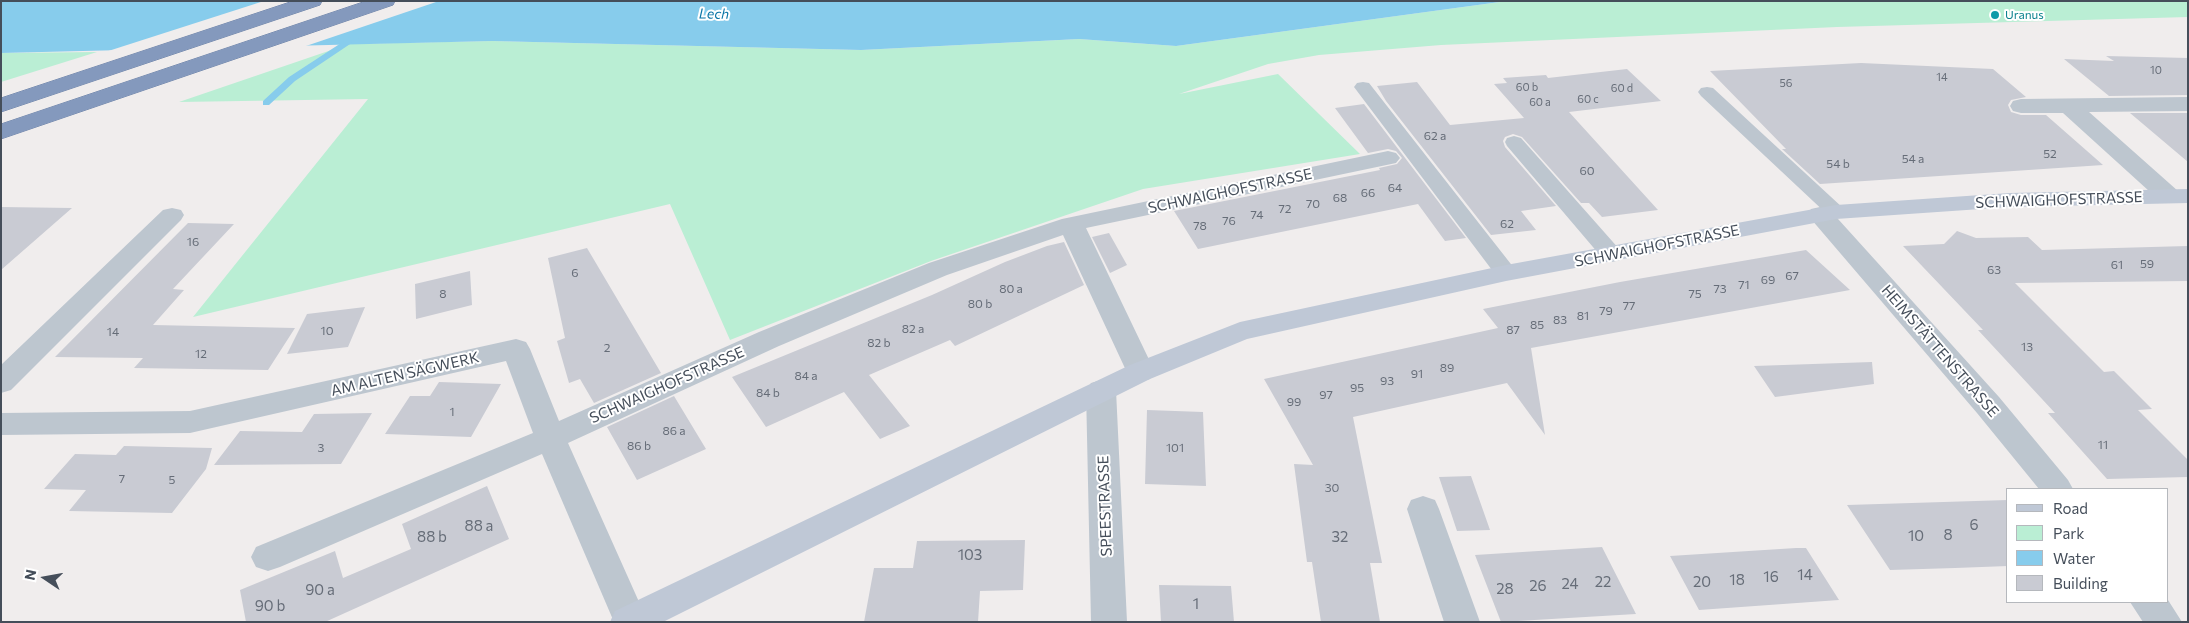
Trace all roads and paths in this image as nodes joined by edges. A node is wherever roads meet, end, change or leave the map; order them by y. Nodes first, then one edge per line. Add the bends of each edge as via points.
1 (314, 1) edge
2 (386, 1) edge
3 (1364, 87) dead end
4 (1707, 92) dead end
5 (2188, 104) edge
6 (1, 105) edge
7 (2021, 106) dead end
8 (2069, 106) junction
9 (1, 132) edge
10 (1524, 147) dead end
11 (1388, 158) dead end
12 (2179, 196) edge
13 (1828, 213) junction
14 (172, 215) dead end
15 (1071, 224) junction
16 (1612, 255) junction
17 (1506, 274) junction
18 (1140, 372) junction
19 (1, 383) edge
20 (1101, 390) junction
21 (1, 424) edge
22 (550, 438) junction
23 (2057, 488) edge
24 (1423, 509) dead end
25 (268, 557) dead end
26 (2149, 603) edge
27 (629, 621) edge
28 (1109, 622) edge
29 (1462, 622) edge
30 (2164, 622) edge

1 - 6 highway
2 - 9 highway
3 - 17 lane
4 - 13 lane
5 - 8 street
7 - 8 street
8 - 12 street
10 - 16 lane
11 - 15 street, SCHWAIGHOFSTRASSE
12 - 13 street, SCHWAIGHOFSTRASSE via 2010,200
13 - 16 street, SCHWAIGHOFSTRASSE
13 - 23 street, HEIMSTÄTTENSTRASSE
14 - 19 street
15 - 18 street
15 - 22 street, SCHWAIGHOFSTRASSE via 920,276 770,338
16 - 17 street, SCHWAIGHOFSTRASSE
17 - 18 street, SCHWAIGHOFSTRASSE via 1240,331
18 - 20 street, SCHWAIGHOFSTRASSE
20 - 27 street, SCHWAIGHOFSTRASSE
20 - 28 street, SPEESTRASSE
21 - 22 street, AM ALTEN SÄGWERK via 190,422 516,349
22 - 25 street, SCHWAIGHOFSTRASSE
22 - 27 street, AM ALTEN SÄGWERK
24 - 29 street
26 - 30 street

